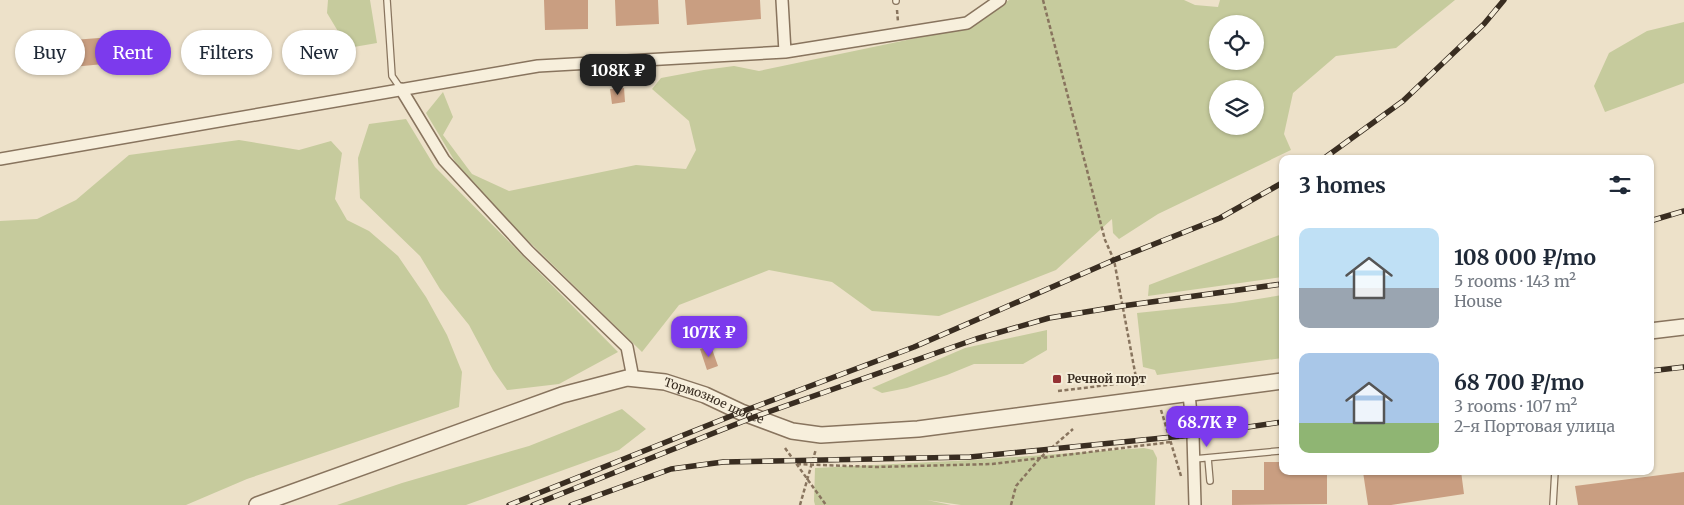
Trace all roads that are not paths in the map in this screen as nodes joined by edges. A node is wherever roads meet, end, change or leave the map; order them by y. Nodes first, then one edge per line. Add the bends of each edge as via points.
1 (387, 0) edge
2 (782, 0) edge
3 (1000, 0) edge
4 (785, 52) junction
5 (401, 89) junction
6 (0, 159) edge
7 (1684, 327) edge
8 (1654, 331) edge
9 (633, 378) junction
10 (1279, 381) edge
11 (1189, 394) junction
12 (1279, 451) dead end
13 (1208, 458) junction
14 (1194, 459) junction
15 (1555, 475) edge
16 (1210, 481) dead end
17 (257, 505) edge
18 (1195, 505) edge
19 (1553, 505) edge

1 - 5 lane via 392,76
2 - 4 street
3 - 4 street via 967,23
4 - 5 street via 538,66
5 - 6 street
5 - 9 street via 444,160 528,251 626,347
7 - 8 street
9 - 11 street, Тормозное шоссе via 665,382 792,431 821,435 918,429
9 - 17 street, Тормозное шоссе via 562,395
10 - 11 street, Тормозное шоссе
11 - 14 street
12 - 13 lane
13 - 14 lane
13 - 16 lane
14 - 18 street
15 - 19 lane

